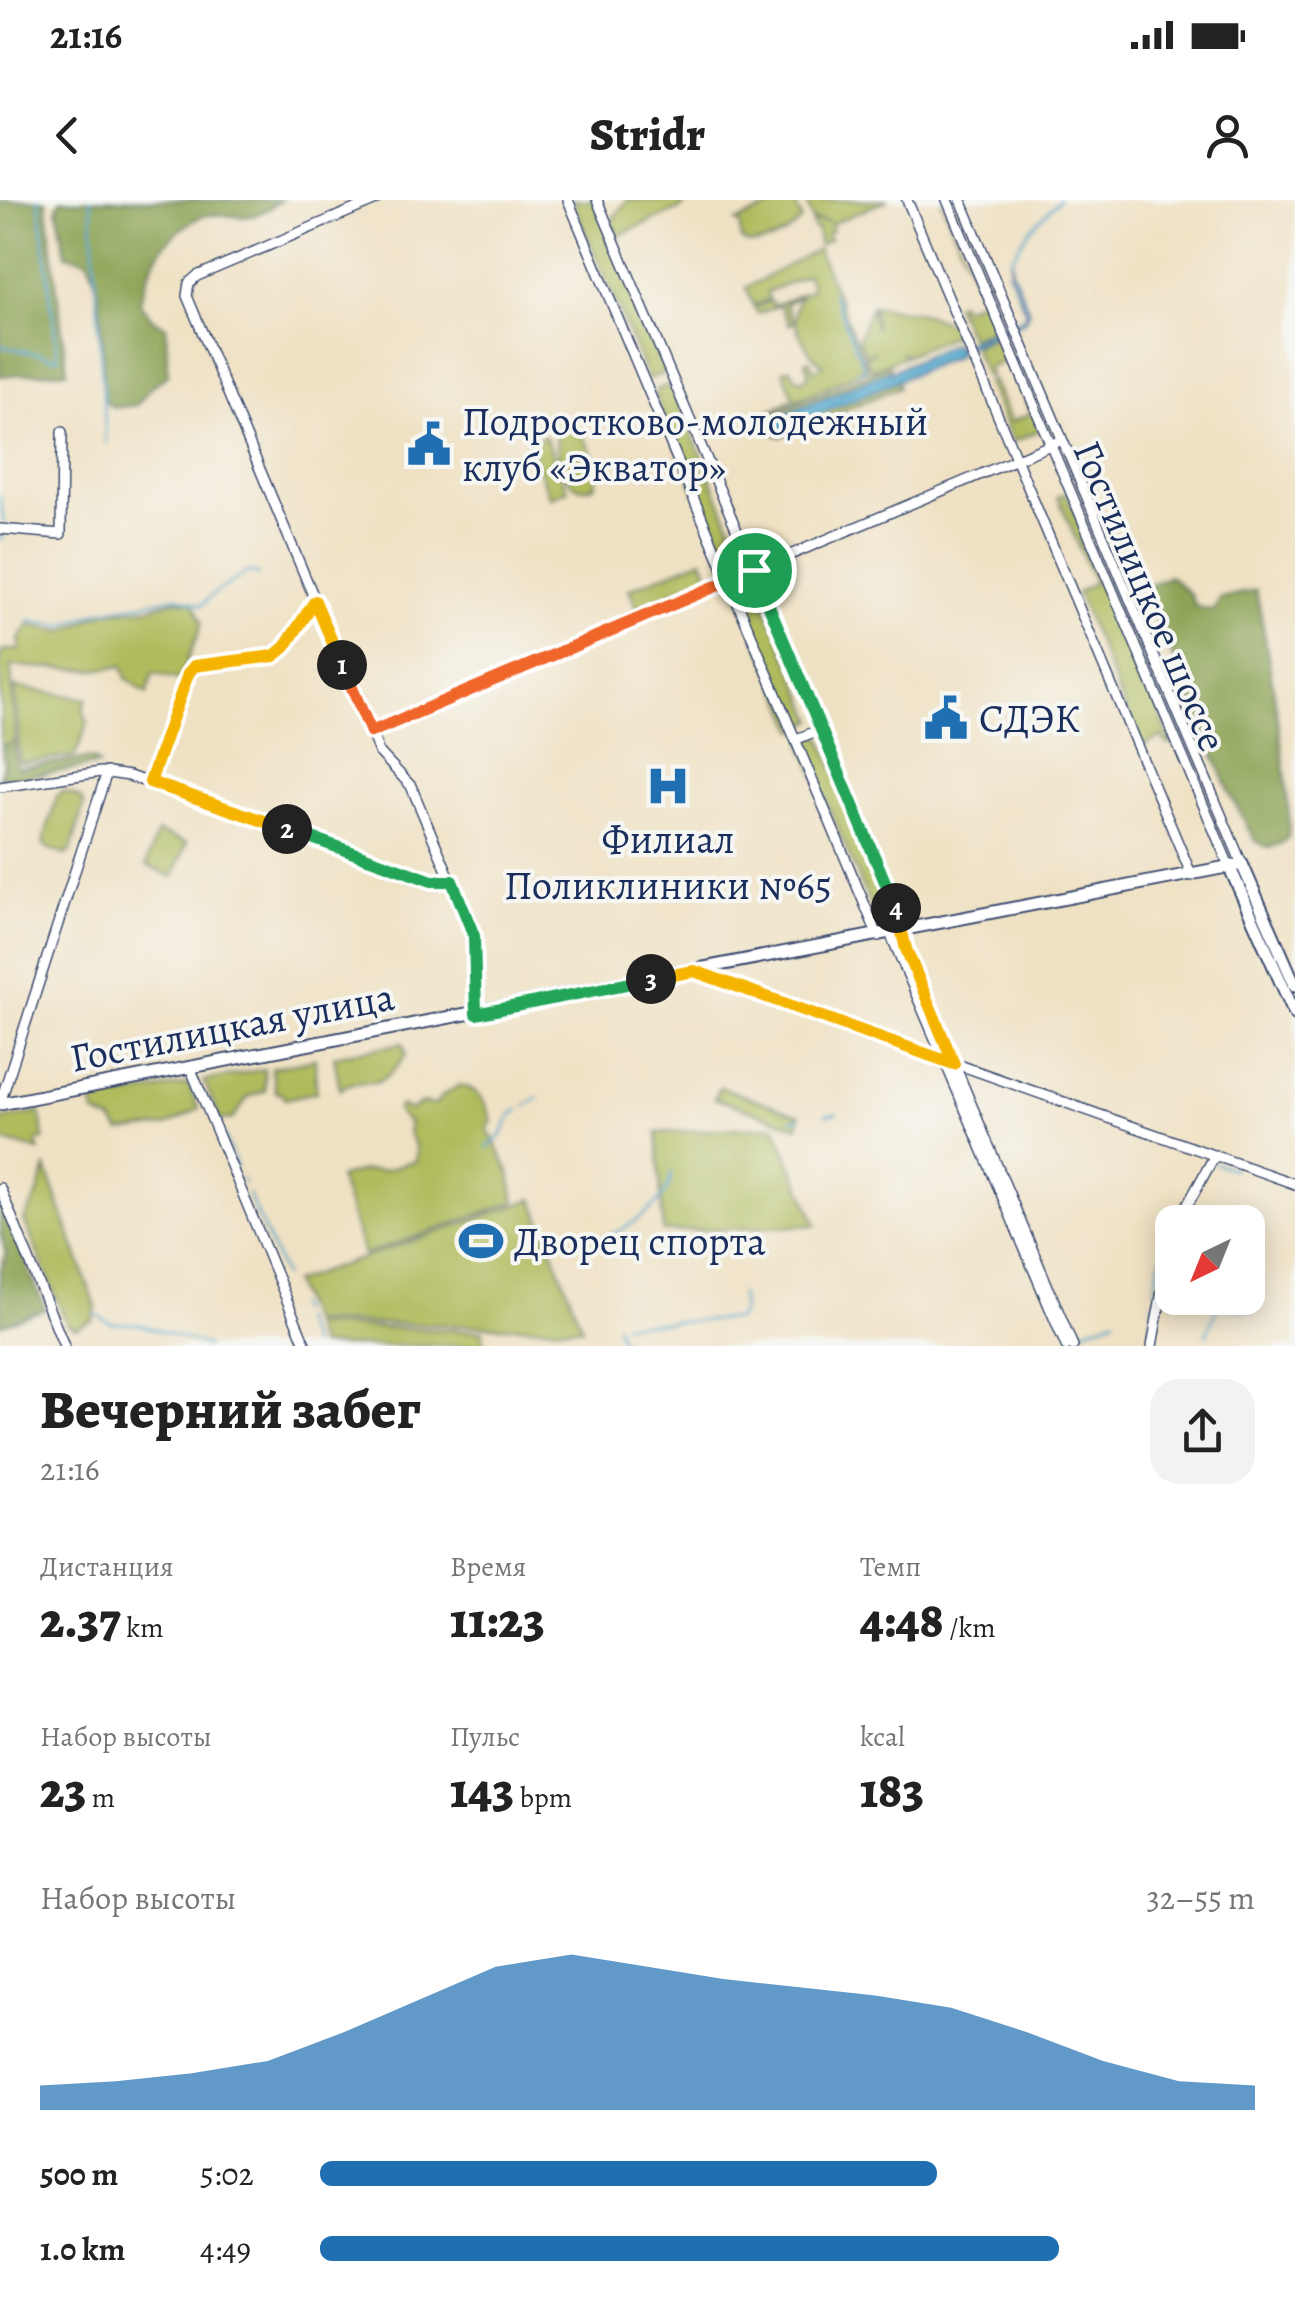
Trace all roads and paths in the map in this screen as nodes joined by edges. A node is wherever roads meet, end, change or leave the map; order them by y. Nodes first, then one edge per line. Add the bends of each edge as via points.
1 (376, 200) edge
2 (568, 200) edge
3 (597, 200) edge
4 (907, 200) edge
5 (949, 200) edge
6 (961, 200) edge
7 (672, 380) junction
8 (649, 390) junction
9 (62, 432) dead end
10 (1062, 440) junction
11 (1050, 445) junction
12 (1016, 460) junction
13 (4, 529) edge
14 (754, 570) junction
15 (729, 580) junction
16 (315, 601) junction
17 (821, 729) junction
18 (371, 732) junction
19 (797, 739) junction
20 (107, 772) junction
21 (150, 782) junction
22 (0, 787) edge
23 (1236, 866) junction
24 (1192, 876) junction
25 (452, 881) junction
26 (890, 933) junction
27 (694, 971) junction
28 (1295, 985) edge
29 (476, 1014) junction
30 (1295, 1014) edge
31 (950, 1063) junction
32 (190, 1067) junction
33 (0, 1104) edge
34 (1215, 1156) junction
35 (1295, 1184) edge
36 (0, 1188) edge
37 (1188, 1205) edge
38 (1158, 1315) edge
39 (64, 1346) edge
40 (306, 1346) edge
41 (1069, 1346) edge
42 (1152, 1346) edge

1 - 16 street via 197,276 187,293
2 - 8 street
3 - 7 street
4 - 12 street, Гостилицкое шоссе
5 - 11 street, Гостилицкое шоссе
6 - 10 street, Гостилицкое шоссе
7 - 8 street
7 - 14 street
8 - 15 street
9 - 13 street via 61,534
10 - 11 street
10 - 23 street, Гостилицкое шоссе
11 - 12 street
11 - 23 street, Гостилицкое шоссе
12 - 14 street
12 - 24 street, Гостилицкое шоссе
14 - 15 street
14 - 17 street
15 - 18 street
15 - 19 street
16 - 18 street
16 - 21 street via 274,656 192,668
17 - 19 street
17 - 26 street via 900,920
18 - 25 street via 384,760 409,782
19 - 26 street
20 - 21 street
20 - 22 street
20 - 33 street
21 - 25 street via 432,881
23 - 24 main road, Гостилицкая улица
23 - 28 main road, Гостилицкое шоссе
23 - 30 main road, Гостилицкое шоссе
24 - 26 main road, Гостилицкая улица
25 - 29 street via 474,936
26 - 27 main road, Гостилицкая улица
26 - 31 street
27 - 29 main road, Гостилицкая улица
27 - 31 street
29 - 32 main road, Гостилицкая улица
31 - 34 street
31 - 41 street
32 - 33 main road, Гостилицкая улица
32 - 40 street
34 - 35 street
34 - 37 street
36 - 39 street
38 - 42 street

